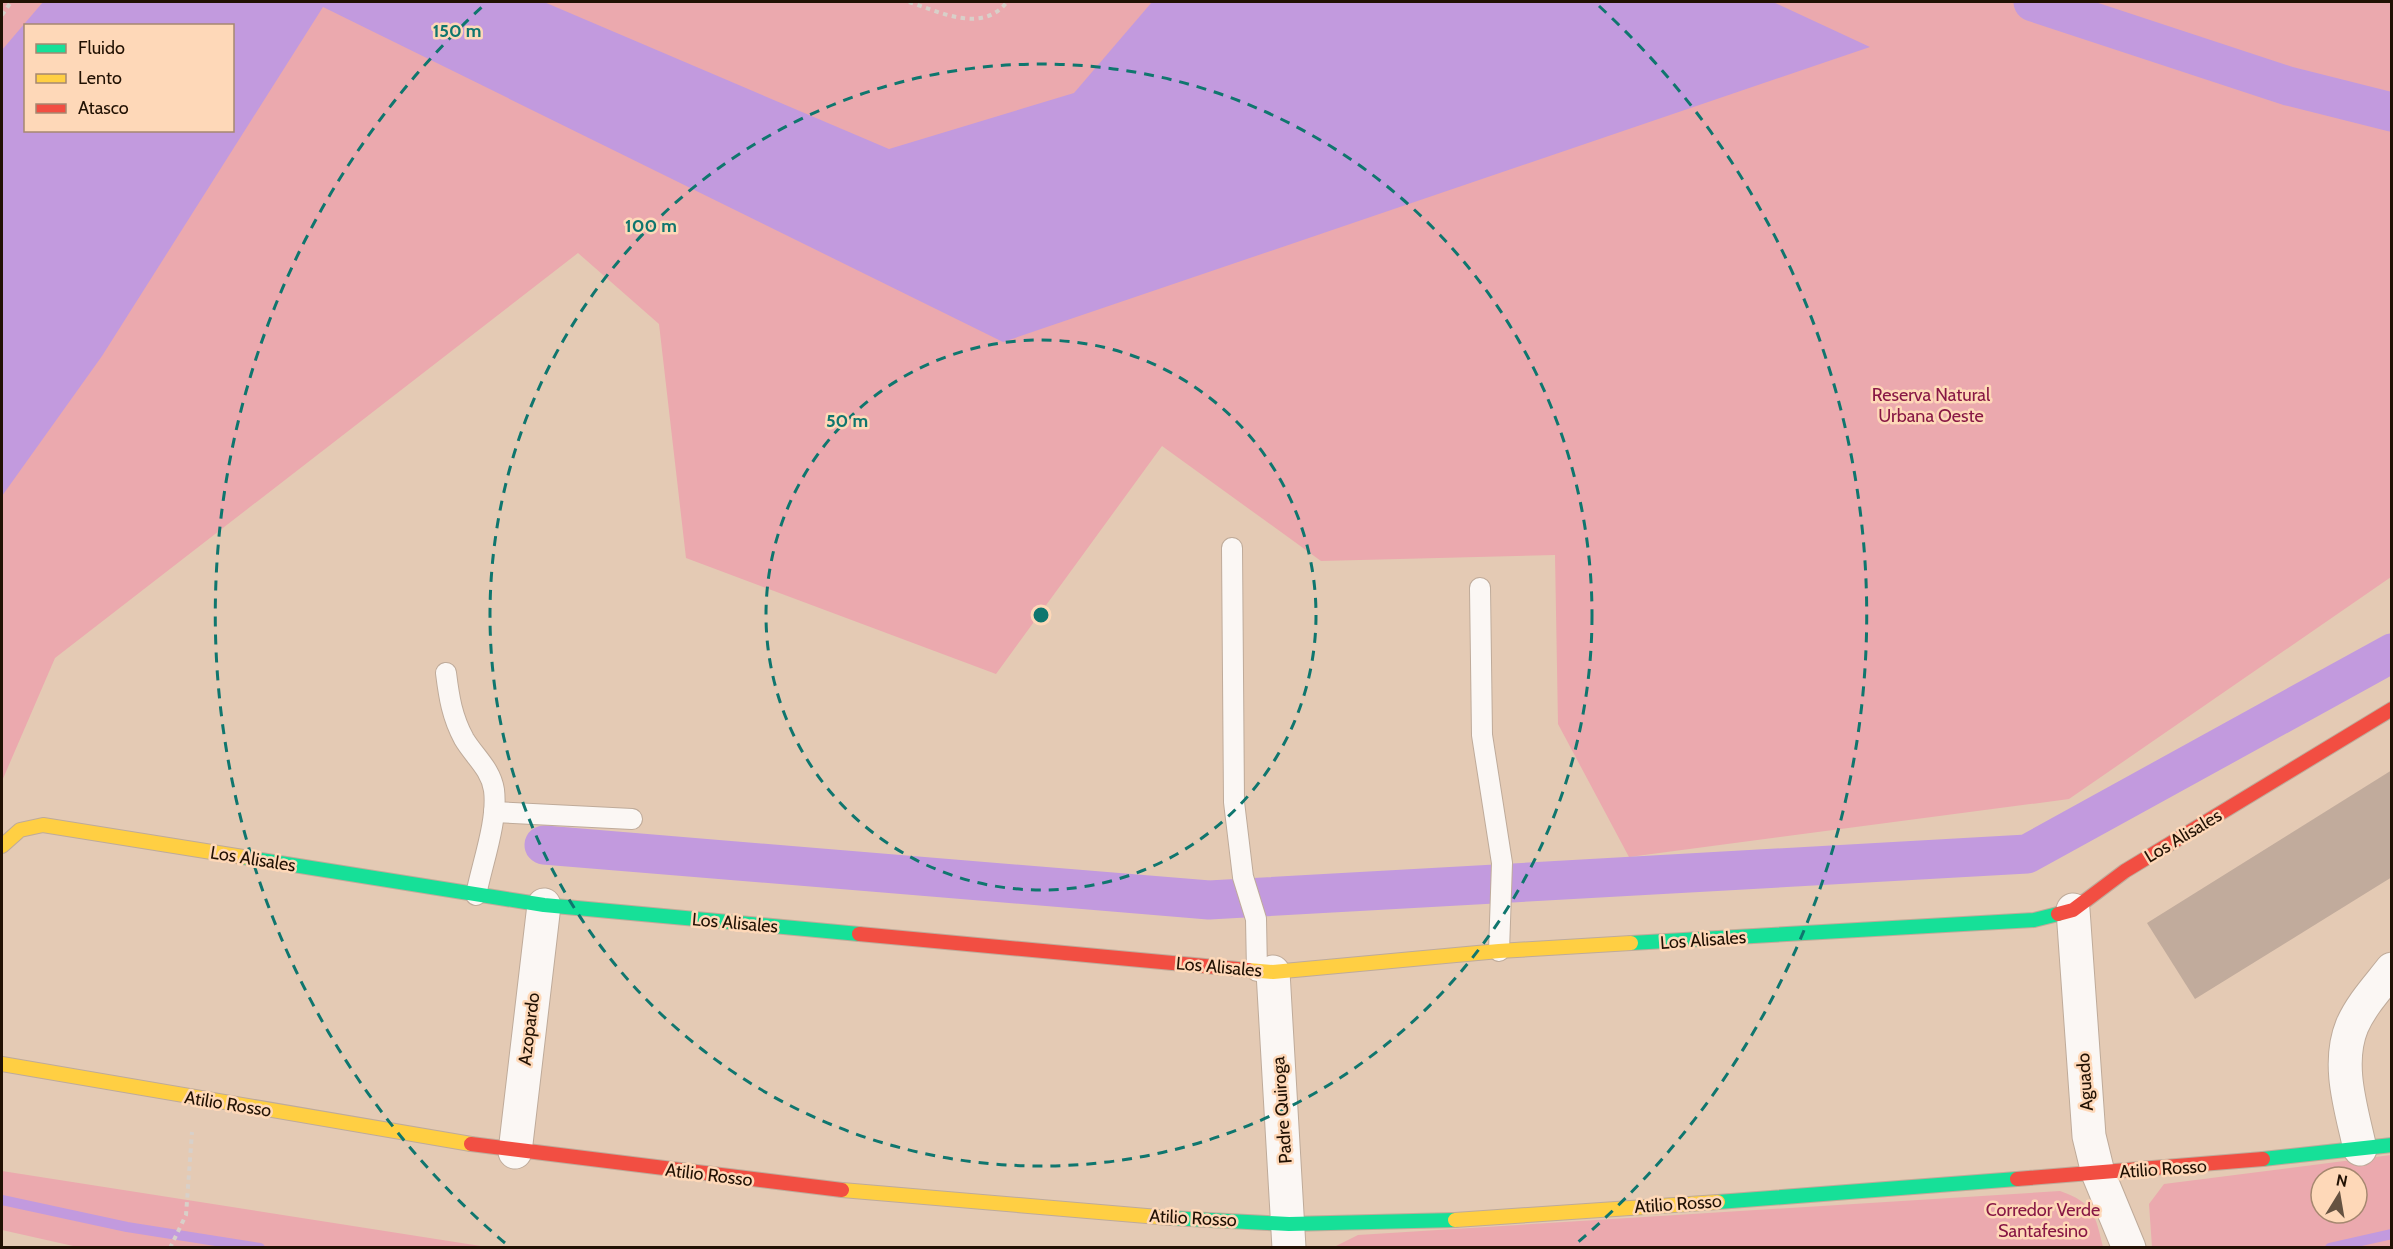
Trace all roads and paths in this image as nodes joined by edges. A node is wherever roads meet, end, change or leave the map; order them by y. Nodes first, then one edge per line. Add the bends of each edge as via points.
1 (11, 2) edge
2 (909, 2) edge
3 (1007, 2) edge
4 (2, 15) edge
5 (1232, 548) dead end
6 (1480, 588) dead end
7 (446, 673) dead end
8 (2391, 709) edge
9 (494, 812) junction
10 (632, 819) dead end
11 (2, 846) edge
12 (476, 895) junction
13 (544, 905) junction
14 (2073, 910) junction
15 (1499, 951) junction
16 (2391, 969) edge
17 (1265, 972) junction
18 (2, 1064) edge
19 (195, 1098) junction
20 (2376, 1147) edge
21 (515, 1152) junction
22 (2098, 1173) junction
23 (1289, 1236) edge
24 (170, 1248) edge
25 (2129, 1248) edge

1 - 4 path
2 - 3 path via 961,19 982,18
5 - 17 lane via 1234,802 1243,877 1256,919
6 - 15 lane via 1482,735 1502,862
7 - 9 lane via 451,711 465,741 485,766 494,789
8 - 14 street, Los Alisales via 2125,871
9 - 10 lane
9 - 12 lane
11 - 12 street, Los Alisales via 11,833 26,826 43,825
12 - 13 street, Los Alisales
13 - 17 street, Los Alisales
13 - 21 street, Azopardo
14 - 15 street, Los Alisales via 2034,920
14 - 22 street, Aguado via 2089,1136
15 - 17 street, Los Alisales
16 - 20 street via 2351,1027 2345,1060 2348,1091
17 - 23 street, Padre Quiroga
18 - 19 street, Atilio Rosso
19 - 21 street, Atilio Rosso
19 - 24 path via 186,1215
20 - 22 street, Atilio Rosso
21 - 23 street, Atilio Rosso via 840,1190 1141,1215
22 - 23 street, Atilio Rosso
22 - 25 street, Aguado

